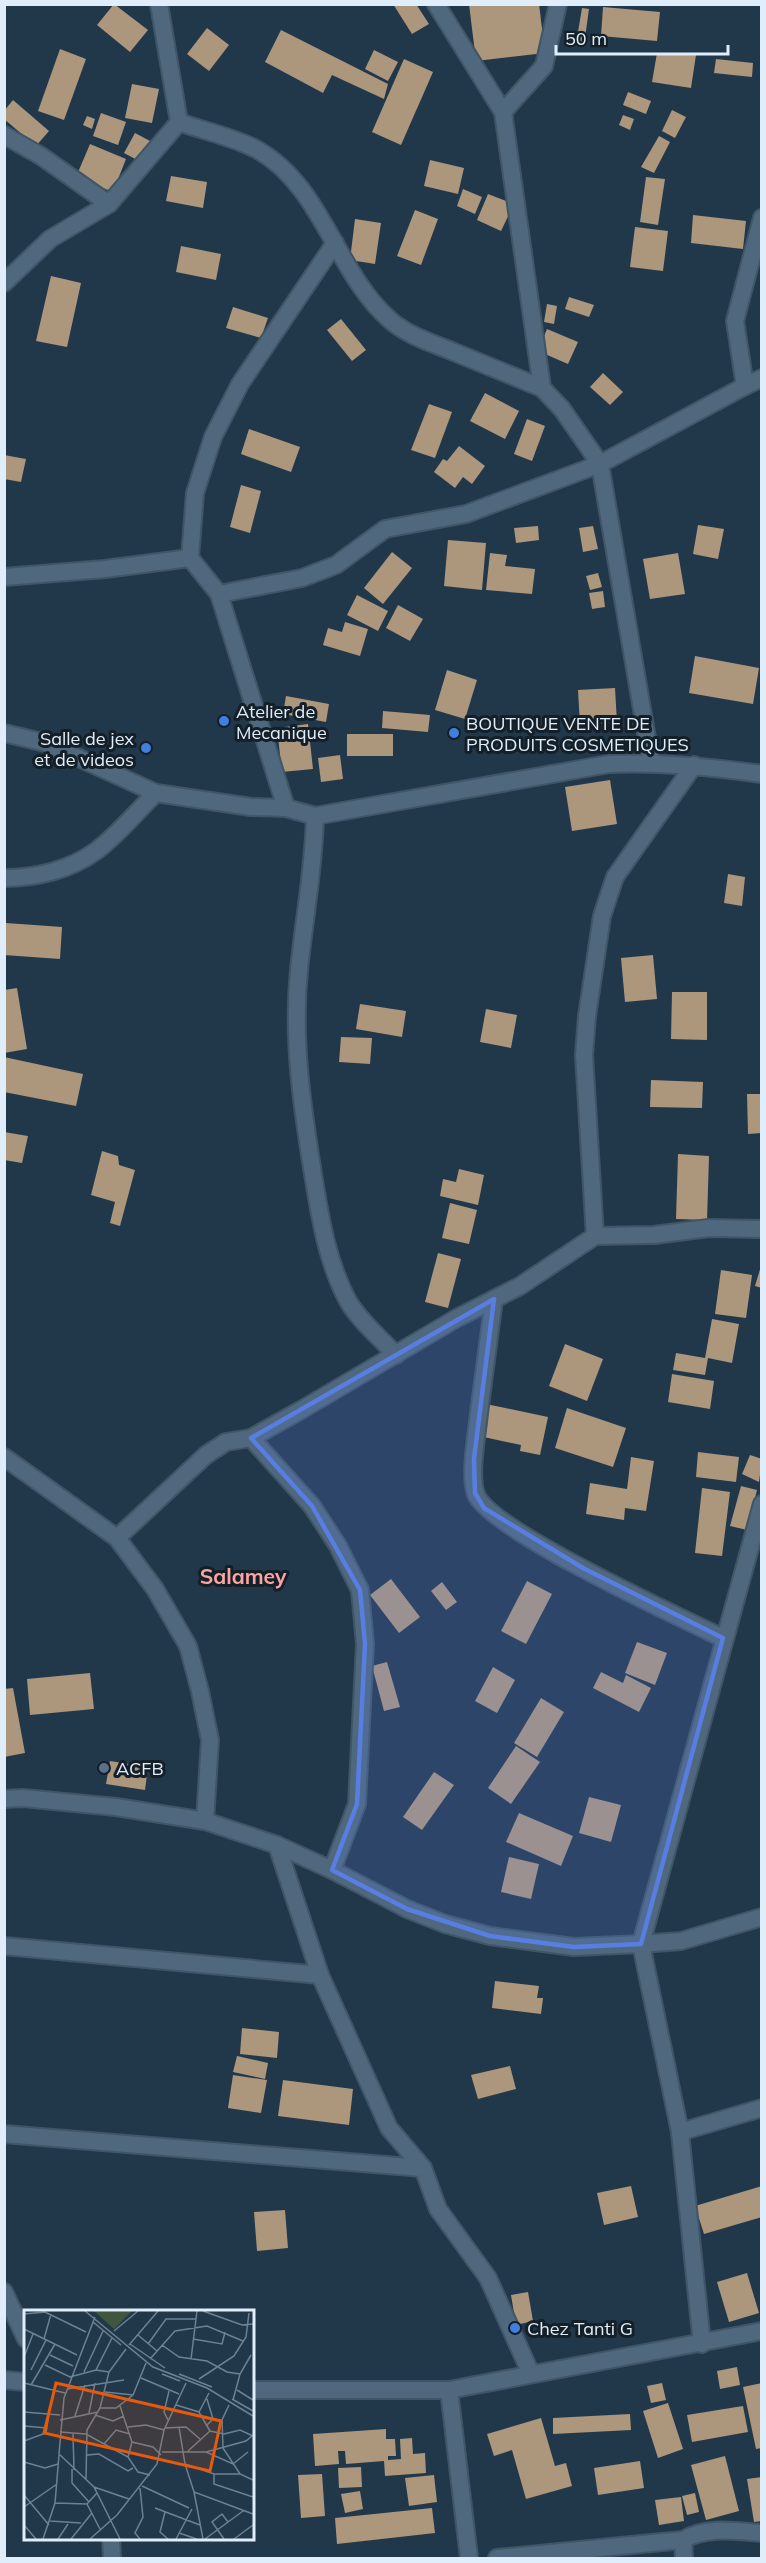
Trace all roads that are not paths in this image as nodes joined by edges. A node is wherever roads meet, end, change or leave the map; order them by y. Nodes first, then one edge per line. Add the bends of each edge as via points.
1 (159, 4) edge
2 (436, 4) edge
3 (558, 4) edge
4 (503, 112) junction
5 (179, 122) junction
6 (4, 135) edge
7 (109, 204) junction
8 (762, 218) edge
9 (335, 243) junction
10 (4, 283) edge
11 (762, 378) edge
12 (745, 386) junction
13 (542, 388) junction
14 (600, 464) junction
15 (190, 558) junction
16 (4, 577) edge
17 (219, 594) junction
18 (4, 733) edge
19 (651, 762) junction
20 (694, 765) junction
21 (762, 774) edge
22 (156, 793) junction
23 (286, 808) junction
24 (315, 816) junction
25 (4, 878) edge
26 (762, 1229) edge
27 (595, 1236) junction
28 (494, 1299) junction
29 (396, 1356) junction
30 (251, 1438) junction
31 (4, 1457) edge
32 (762, 1504) edge
33 (117, 1538) junction
34 (723, 1638) junction
35 (4, 1799) edge
36 (206, 1821) junction
37 (277, 1845) junction
38 (332, 1870) junction
39 (762, 1917) edge
40 (641, 1944) junction
41 (4, 1946) edge
42 (320, 1975) junction
43 (762, 2108) edge
44 (680, 2132) junction
45 (4, 2134) edge
46 (423, 2168) junction
47 (4, 2292) edge
48 (762, 2331) edge
49 (24, 2335) edge
50 (702, 2344) junction
51 (531, 2374) junction
52 (4, 2380) edge
53 (24, 2382) edge
54 (254, 2390) edge
55 (449, 2390) junction
56 (762, 2533) edge
57 (111, 2539) edge
58 (683, 2540) junction
59 (112, 2559) edge
60 (469, 2559) edge
61 (497, 2559) edge
62 (684, 2559) edge

1 - 5 street
2 - 4 street
3 - 4 street via 544,66
4 - 13 street
5 - 7 street
5 - 9 street via 256,150 292,177
6 - 7 street
7 - 10 street via 50,238
8 - 12 street via 735,321
9 - 13 street via 367,298 391,321 421,339
9 - 15 street via 240,384 213,437 195,494
11 - 12 street
12 - 14 street
13 - 14 street via 562,409
14 - 17 street via 466,514 385,529 336,565 302,578
14 - 19 street
15 - 16 street
15 - 17 street
17 - 23 street
18 - 22 street via 46,743
19 - 20 street
19 - 24 street via 609,764
20 - 21 street
20 - 27 street via 615,877 602,916 584,1054
22 - 23 street via 251,807
22 - 25 street via 97,851 61,870
23 - 24 street
24 - 29 street via 315,846 298,972 300,1098 326,1243 336,1275 349,1303
26 - 27 street via 709,1228 654,1235
27 - 28 street
28 - 29 street
28 - 34 street via 474,1459 476,1493 484,1508 583,1568
29 - 30 street
30 - 33 street via 226,1442 206,1455
30 - 38 street via 312,1506 360,1590 365,1644 357,1804
31 - 33 street
32 - 34 street
33 - 36 street via 155,1589 188,1646 210,1740
34 - 40 street
35 - 36 street via 116,1807
36 - 37 street
37 - 38 street
37 - 42 street
38 - 40 street via 407,1909 490,1936 574,1947
39 - 40 street via 681,1941
40 - 44 street
41 - 42 street
42 - 46 street via 389,2128
43 - 44 street
44 - 50 street
45 - 46 street
46 - 51 street via 438,2210 488,2278
47 - 49 street
48 - 50 street
50 - 51 street
51 - 55 street
52 - 53 street
54 - 55 street
55 - 60 street
56 - 58 street via 694,2533
57 - 59 street
58 - 61 street
58 - 62 street

